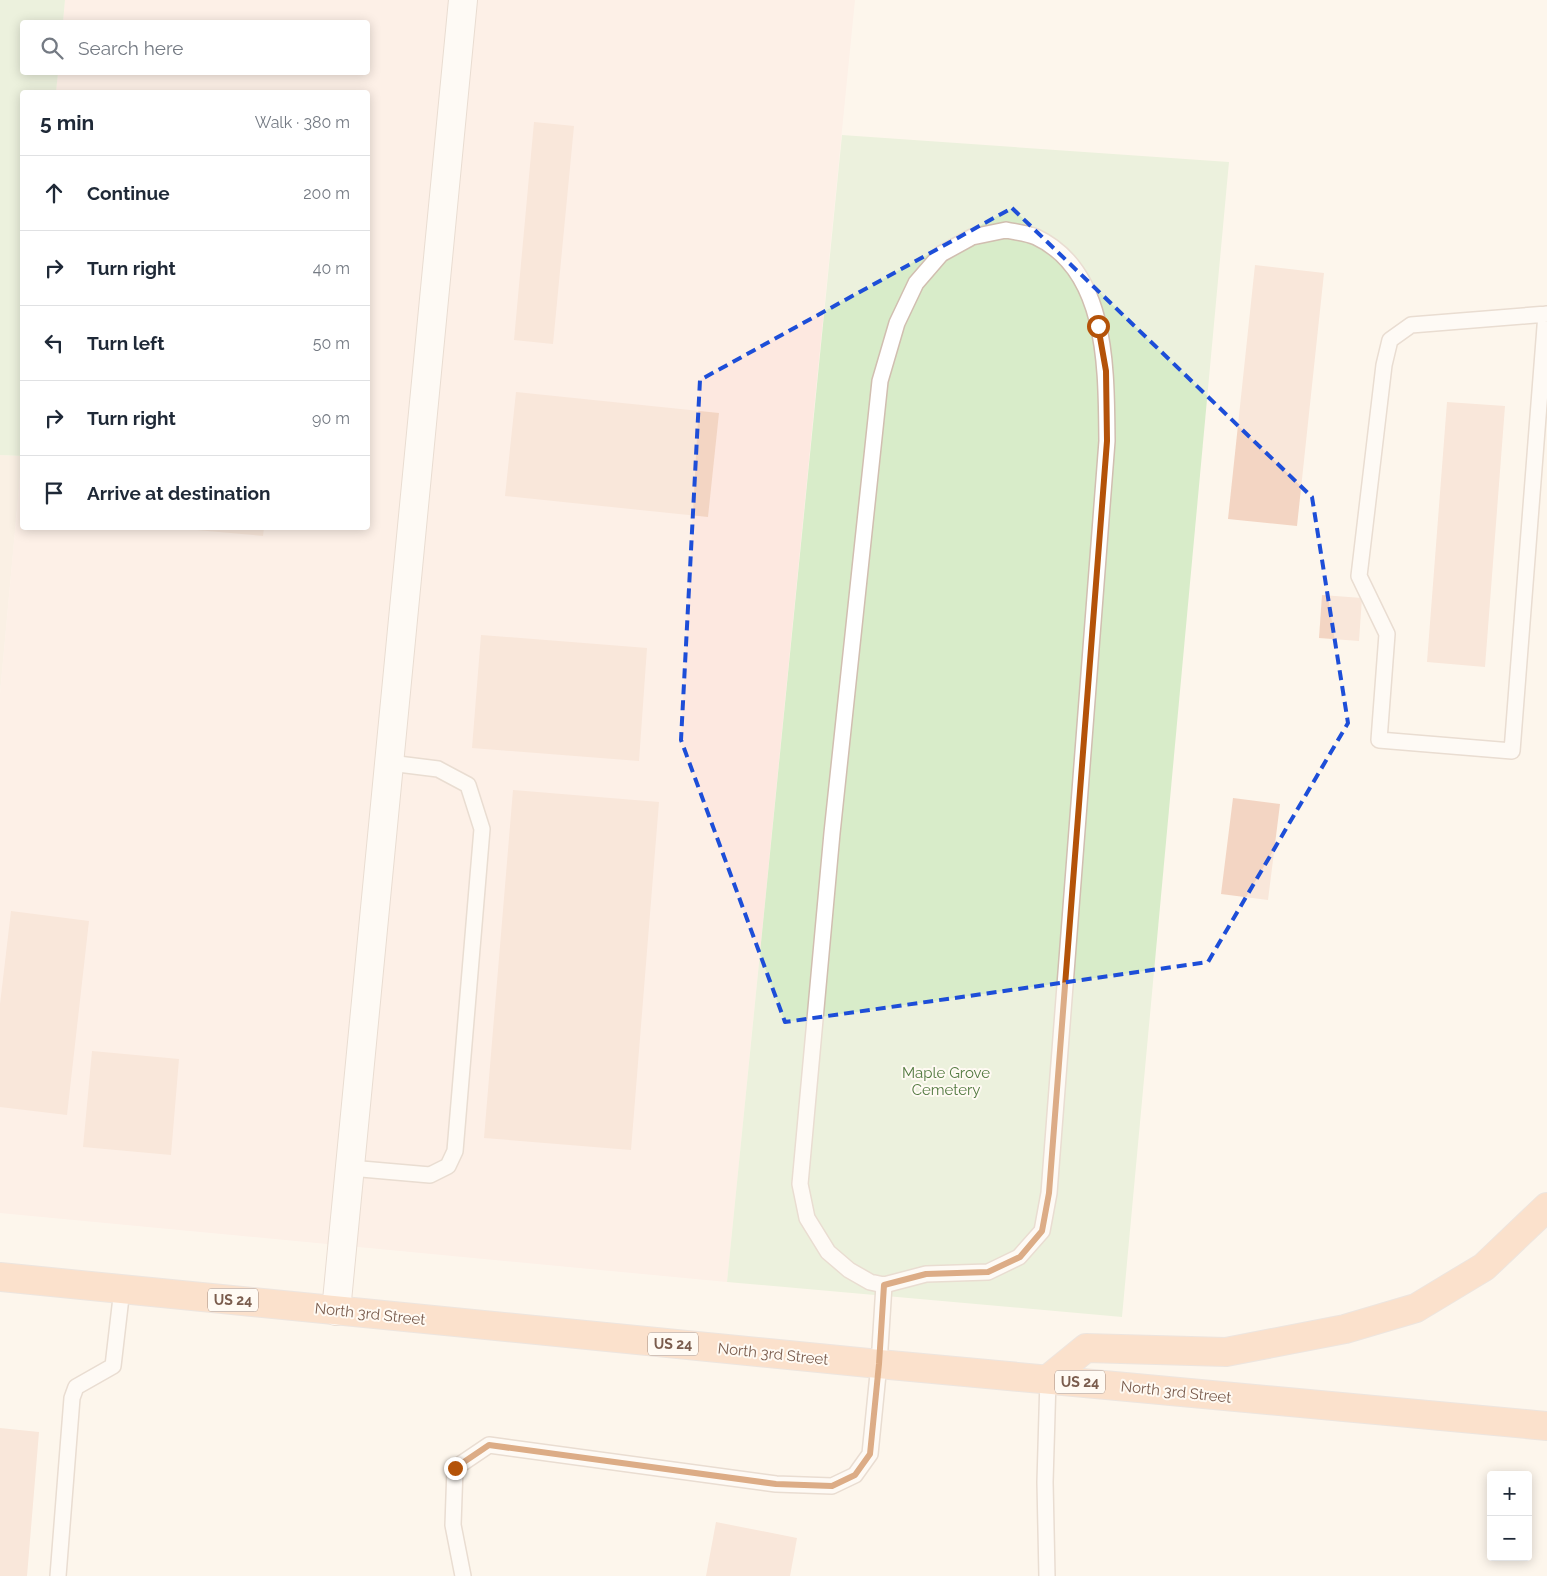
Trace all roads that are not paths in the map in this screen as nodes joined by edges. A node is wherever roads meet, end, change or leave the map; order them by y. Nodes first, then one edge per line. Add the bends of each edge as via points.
1 (463, 0) edge
2 (1546, 314) edge
3 (390, 764) junction
4 (350, 1168) junction
5 (1547, 1207) edge
6 (0, 1277) edge
7 (884, 1285) junction
8 (122, 1289) junction
9 (336, 1311) junction
10 (879, 1364) junction
11 (1048, 1379) junction
12 (1547, 1426) edge
13 (58, 1576) edge
14 (463, 1576) edge
15 (1047, 1576) edge

1 - 3 street
2 - 2 lane via 1411,325 1390,340 1384,365 1359,576 1387,634 1379,740 1512,751
3 - 4 street
3 - 4 lane via 438,769 468,785 482,829 455,1151 448,1166 430,1175
4 - 9 street
5 - 11 highway via 1484,1267 1416,1308 1345,1330 1226,1352 1086,1348
6 - 8 highway, North 3rd Street / US 24
7 - 7 lane via 926,1274 988,1272 1020,1257 1042,1231 1049,1193 1107,441 1106,371 1098,326 1086,286 1062,254 1035,236 1006,230 972,237 942,254 916,283 897,323 880,381 870,457 800,1184 807,1218 828,1252 849,1270 870,1282
7 - 10 lane
8 - 9 highway, North 3rd Street / US 24
8 - 13 lane via 113,1366 76,1387 72,1398
9 - 10 highway, North 3rd Street / US 24
10 - 11 highway, North 3rd Street / US 24
10 - 14 lane via 870,1454 855,1475 832,1486 776,1484 489,1445 455,1468 453,1525
11 - 12 highway, North 3rd Street / US 24
11 - 15 lane

